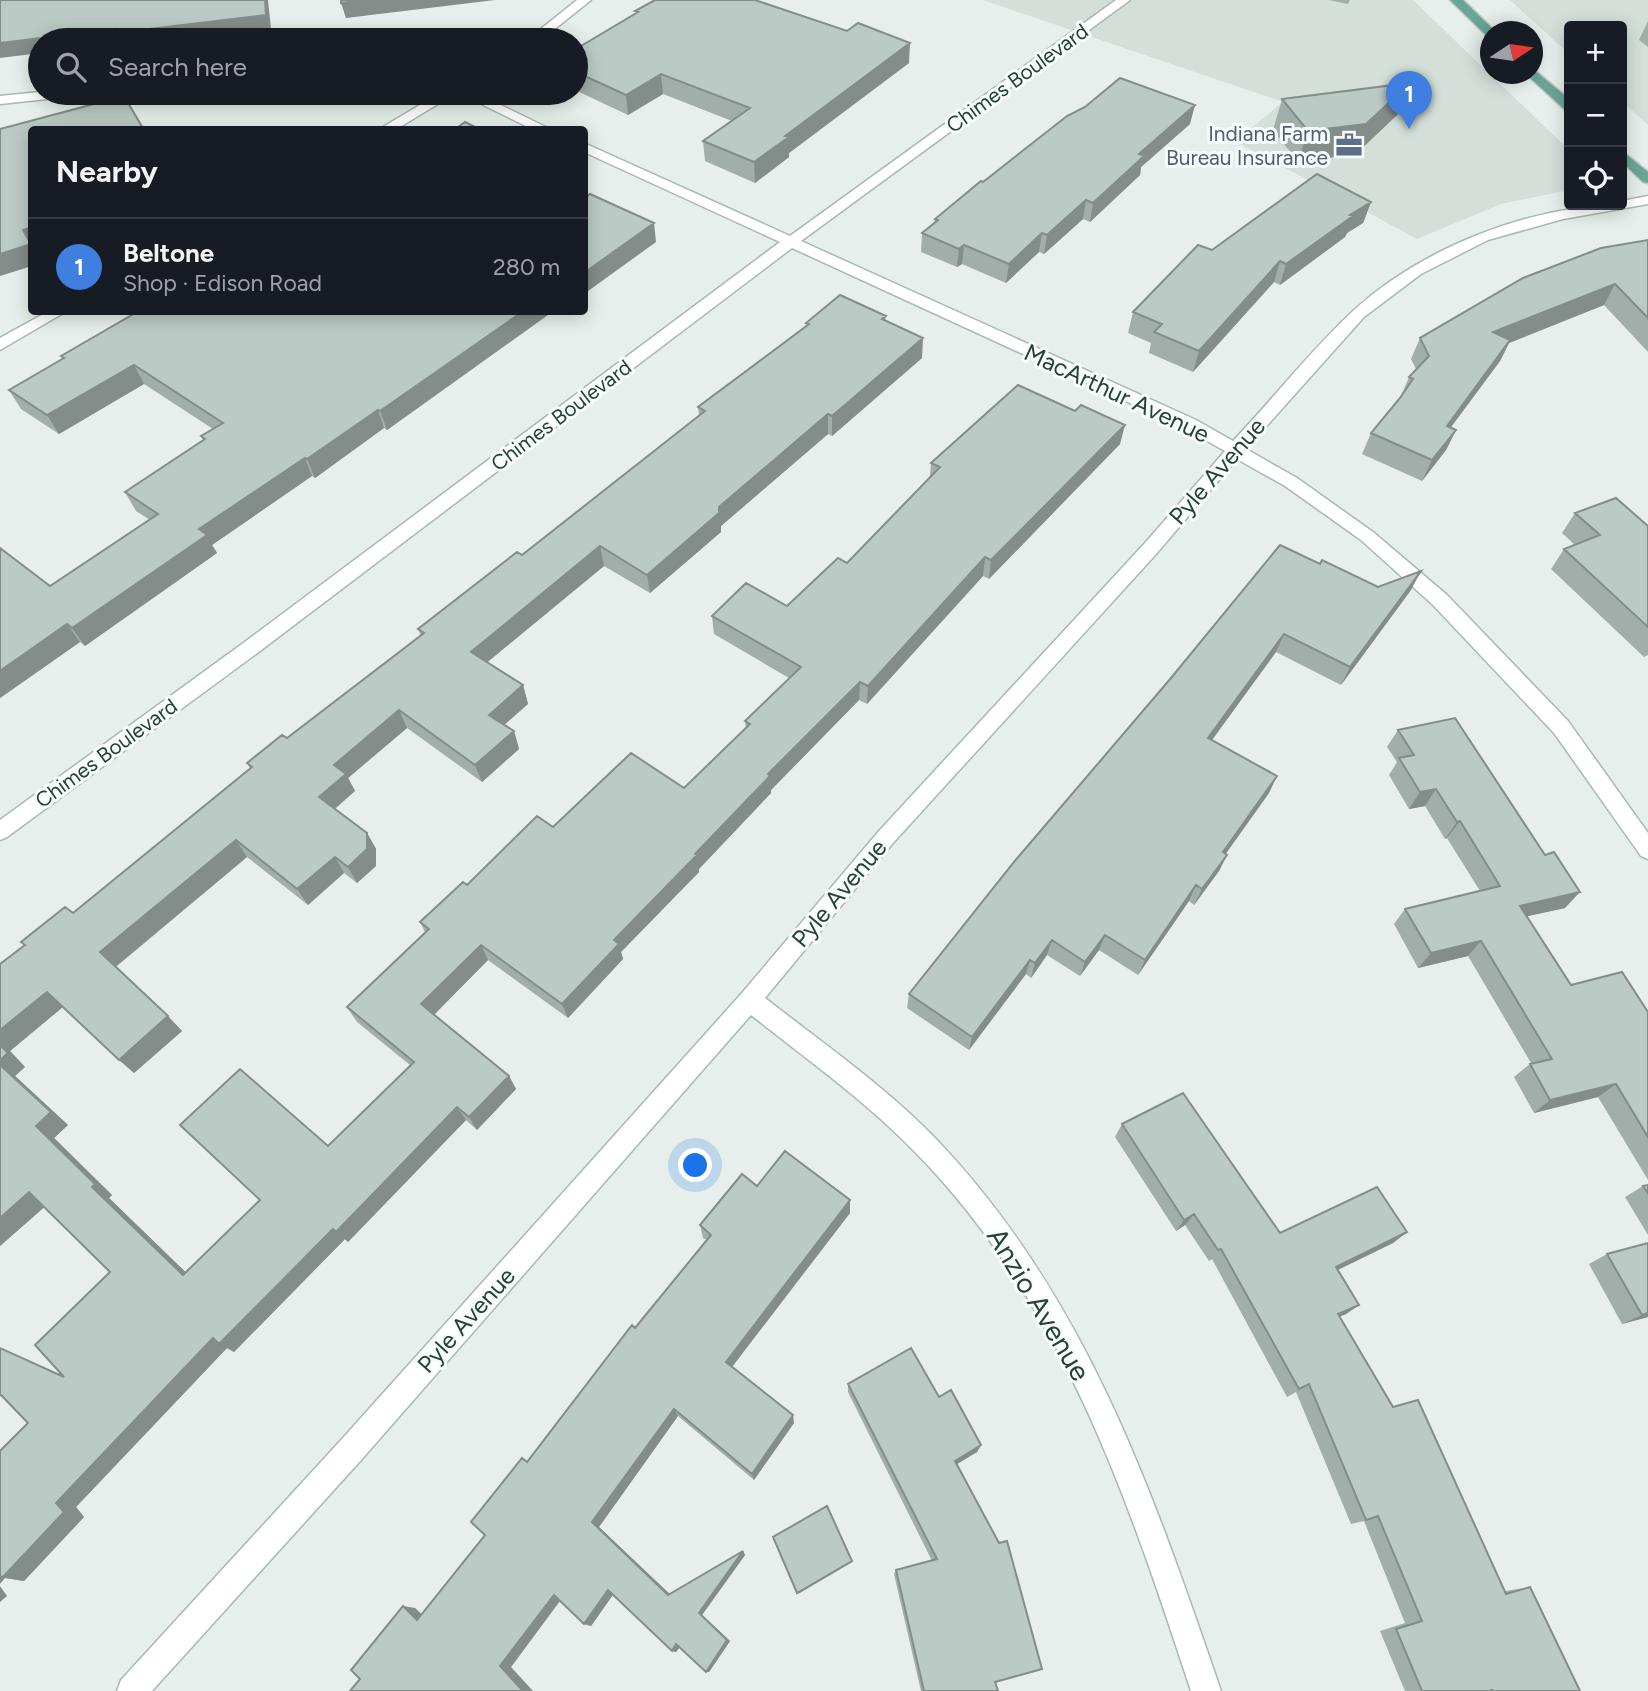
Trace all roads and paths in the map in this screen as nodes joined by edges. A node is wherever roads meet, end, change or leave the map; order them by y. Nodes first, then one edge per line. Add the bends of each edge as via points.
1 (585, 0) edge
2 (1124, 0) edge
3 (1456, 0) edge
4 (1480, 23) edge
5 (547, 28) edge
6 (1543, 82) edge
7 (28, 97) edge
8 (0, 100) edge
9 (1564, 101) edge
10 (428, 105) edge
11 (492, 105) edge
12 (391, 126) edge
13 (537, 126) edge
14 (588, 150) edge
15 (1627, 160) edge
16 (1648, 179) edge
17 (1648, 200) edge
18 (1627, 204) edge
19 (1592, 210) edge
20 (789, 243) junction
21 (52, 315) edge
22 (0, 345) edge
23 (1236, 449) junction
24 (0, 831) edge
25 (1648, 850) edge
26 (750, 1000) junction
27 (132, 1691) edge
28 (1206, 1691) edge

1 - 5 street
2 - 20 street, Chimes Boulevard
3 - 4 main road
6 - 9 main road
7 - 8 street
10 - 12 street
11 - 13 street
14 - 20 street, MacArthur Avenue
15 - 16 main road
17 - 18 street, Pyle Avenue
19 - 23 street, Pyle Avenue via 1483,237 1416,271 1359,314
20 - 23 street, MacArthur Avenue
20 - 24 street, Chimes Boulevard
21 - 22 street
23 - 25 street, MacArthur Avenue via 1367,536 1440,600 1561,727
23 - 26 street, Pyle Avenue via 886,837
26 - 27 street, Pyle Avenue
26 - 28 street, Anzio Avenue via 895,1116 959,1184 1004,1241 1106,1418 1145,1514

